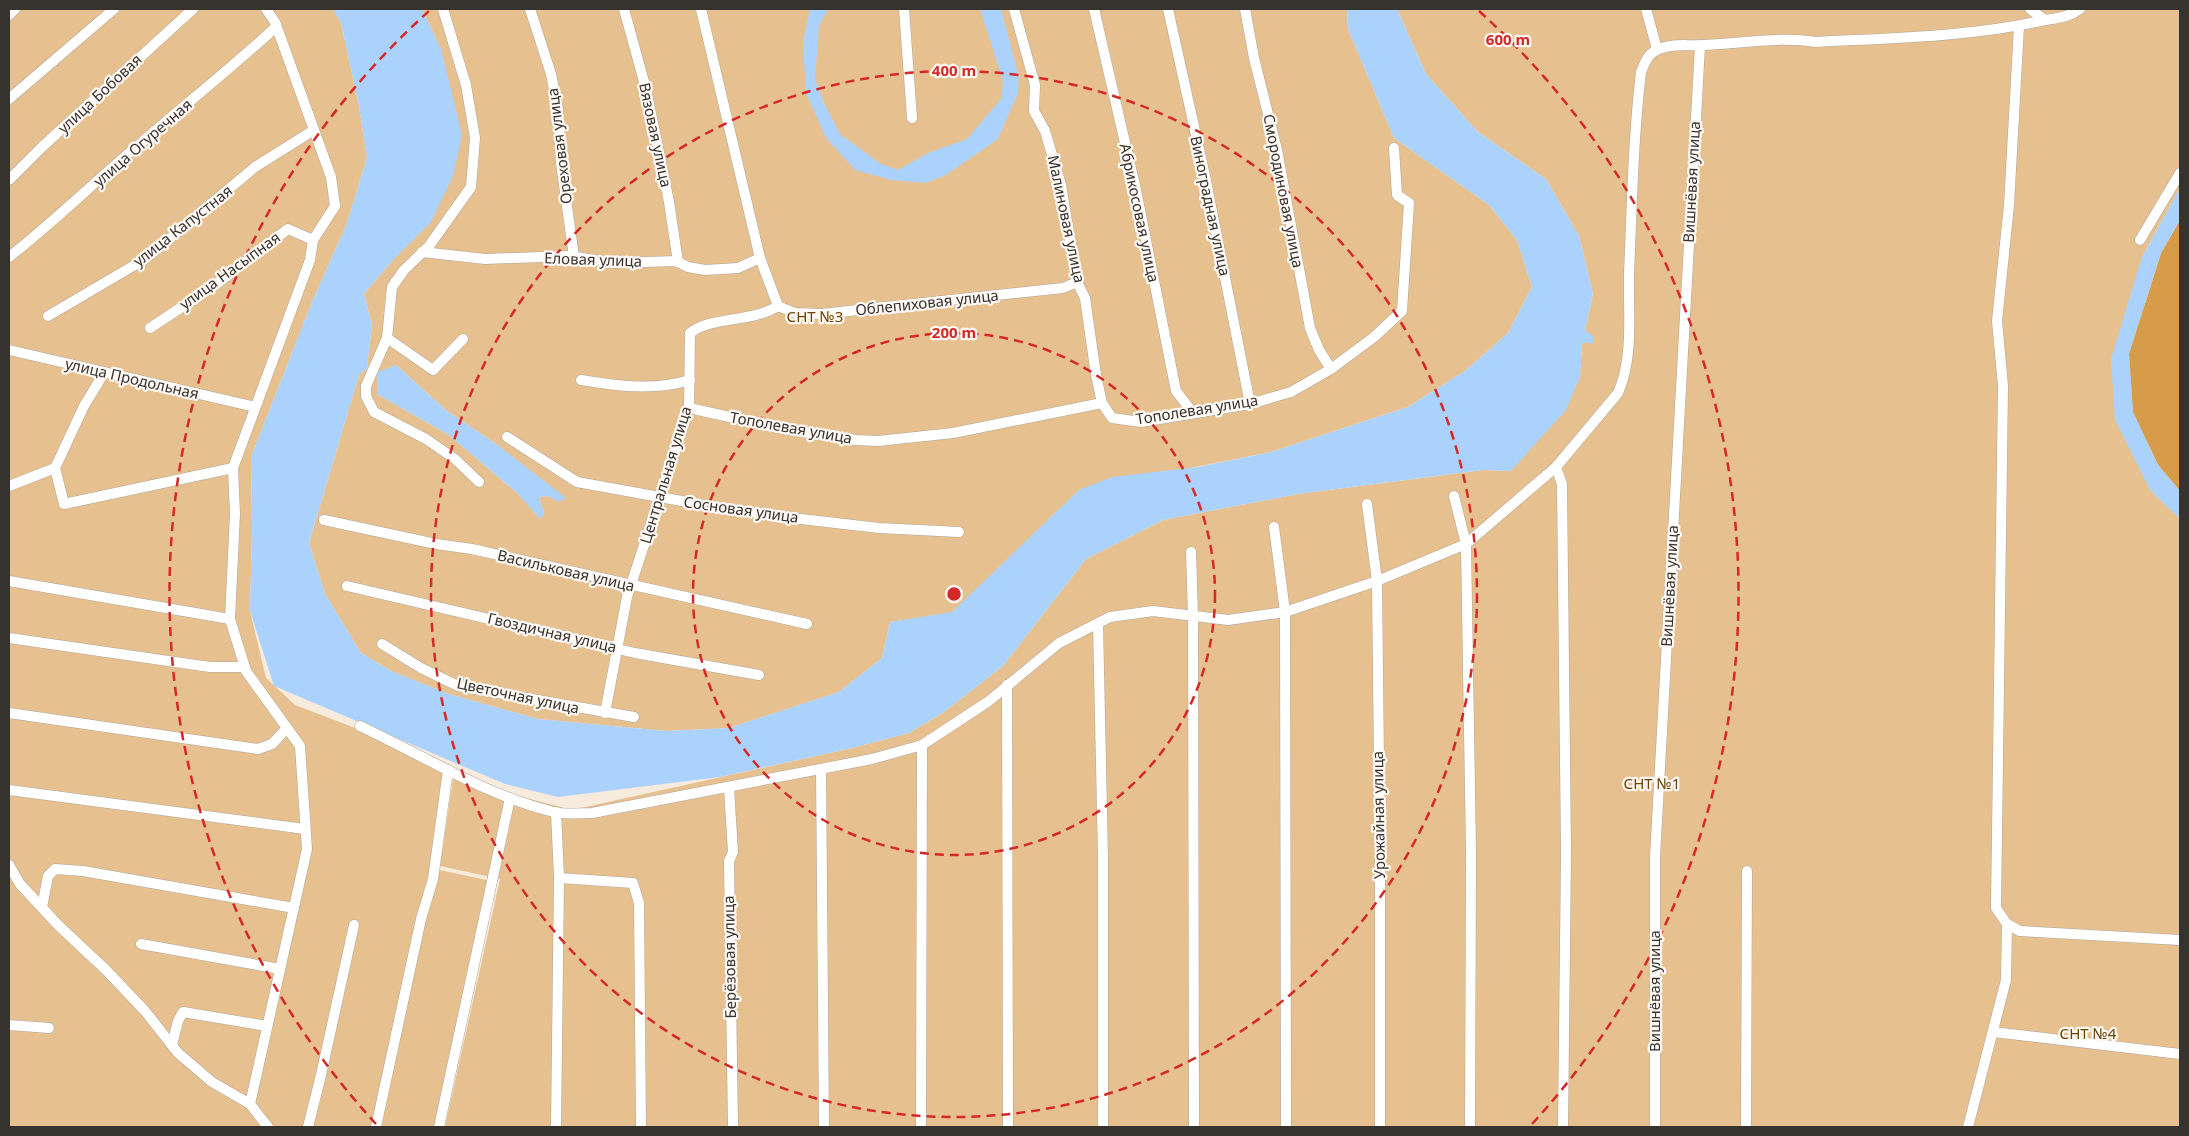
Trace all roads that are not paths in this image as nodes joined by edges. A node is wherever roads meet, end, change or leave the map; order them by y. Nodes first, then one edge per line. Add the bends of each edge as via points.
1 (16, 9) edge
2 (114, 9) edge
3 (193, 9) edge
4 (266, 9) edge
5 (443, 9) edge
6 (530, 9) edge
7 (624, 9) edge
8 (700, 9) edge
9 (904, 9) edge
10 (1014, 9) edge
11 (1094, 9) edge
12 (1168, 9) edge
13 (1245, 9) edge
14 (1646, 9) edge
15 (2030, 9) edge
16 (2080, 9) edge
17 (9, 15) edge
18 (2045, 20) junction
19 (2019, 26) junction
20 (276, 27) junction
21 (1700, 46) junction
22 (1657, 49) junction
23 (9, 99) edge
24 (912, 118) dead end
25 (314, 130) junction
26 (1394, 148) dead end
27 (2180, 172) edge
28 (9, 180) edge
29 (313, 240) junction
30 (2140, 240) dead end
31 (422, 252) junction
32 (9, 257) edge
33 (574, 257) junction
34 (760, 258) junction
35 (678, 262) junction
36 (1077, 282) junction
37 (778, 306) junction
38 (48, 316) dead end
39 (150, 328) dead end
40 (387, 338) junction
41 (463, 339) dead end
42 (9, 350) edge
43 (1331, 369) junction
44 (104, 372) junction
45 (581, 380) dead end
46 (690, 380) junction
47 (1102, 403) junction
48 (1250, 404) junction
49 (255, 407) junction
50 (689, 408) junction
51 (1193, 413) junction
52 (507, 437) dead end
53 (1556, 467) junction
54 (55, 468) junction
55 (233, 468) junction
56 (479, 482) dead end
57 (9, 486) edge
58 (1454, 496) dead end
59 (661, 498) junction
60 (1367, 504) dead end
61 (324, 520) dead end
62 (1274, 527) dead end
63 (959, 532) dead end
64 (1466, 544) junction
65 (1191, 552) dead end
66 (1377, 580) junction
67 (9, 581) edge
68 (631, 585) junction
69 (347, 586) dead end
70 (1285, 612) junction
71 (1193, 616) junction
72 (230, 618) junction
73 (1098, 623) junction
74 (807, 624) dead end
75 (9, 638) edge
76 (382, 644) dead end
77 (617, 649) junction
78 (245, 667) junction
79 (758, 675) dead end
80 (1007, 685) junction
81 (605, 713) junction
82 (9, 714) edge
83 (634, 717) dead end
84 (360, 726) dead end
85 (287, 728) junction
86 (922, 745) junction
87 (821, 769) junction
88 (448, 770) junction
89 (730, 788) junction
90 (9, 790) edge
91 (510, 798) junction
92 (556, 812) junction
93 (305, 829) junction
94 (9, 865) edge
95 (1747, 871) dead end
96 (559, 878) junction
97 (42, 907) junction
98 (294, 908) junction
99 (2008, 924) junction
100 (354, 925) dead end
101 (2180, 940) edge
102 (141, 944) dead end
103 (280, 969) junction
104 (9, 1025) edge
105 (267, 1026) junction
106 (49, 1028) dead end
107 (1994, 1032) junction
108 (172, 1045) junction
109 (2180, 1054) edge
110 (250, 1104) junction
111 (268, 1127) edge
112 (308, 1127) edge
113 (376, 1127) edge
114 (439, 1127) edge
115 (556, 1127) edge
116 (641, 1127) edge
117 (733, 1127) edge
118 (824, 1127) edge
119 (921, 1127) edge
120 (1008, 1127) edge
121 (1103, 1127) edge
122 (1194, 1127) edge
123 (1286, 1127) edge
124 (1380, 1127) edge
125 (1470, 1127) edge
126 (1563, 1127) edge
127 (1654, 1127) edge
128 (1746, 1127) edge
129 (1968, 1127) edge

1 - 17 street
2 - 23 street
3 - 28 street, улица Бобовая
4 - 20 street
5 - 31 street via 466,86 475,138 470,187
6 - 33 street, Ореховая улица via 551,74 558,110
7 - 35 street, Вязовая улица via 646,89 670,202
8 - 34 street
9 - 24 street
10 - 36 street, Малиновая улица via 1032,68 1034,111 1061,185
11 - 51 street, Абрикосовая улица via 1136,190 1176,391
12 - 48 street, Виноградная улица
13 - 43 street, Смородиновая улица via 1277,150 1310,328
14 - 22 street
15 - 18 street
16 - 18 street via 2068,16
18 - 19 street
19 - 21 street via 1887,38 1816,42 1794,39
19 - 99 street via 2009,205 1997,321 2003,386 1996,908
20 - 25 street
20 - 32 street, улица Огуречная via 50,225
21 - 22 street via 1669,45
21 - 127 street, Вишнёвая улица via 1655,857
22 - 53 street via 1648,57 1641,72 1637,112 1625,378 1618,393
25 - 29 street via 331,176 335,206
25 - 38 street, улица Капустная via 255,167 145,259
26 - 43 street, Тополевая улица via 1397,195 1409,203 1402,311
27 - 30 street
29 - 39 street, улица Насыпная via 288,229
29 - 49 street via 310,260
31 - 33 street, Еловая улица via 485,259
31 - 40 street via 392,287
33 - 35 street, Еловая улица via 613,263
34 - 35 street, Еловая улица via 738,268 724,270 705,270
34 - 37 street
36 - 37 street, Облепиховая улица via 1063,288 821,314 795,313
36 - 47 street, Малиновая улица via 1085,298
37 - 46 street, Центральная улица via 748,318 698,326 690,333
40 - 41 street via 433,370
40 - 56 street via 366,386 366,396 374,412 426,439 455,459
42 - 44 street, улица Продольная
43 - 48 street, Тополевая улица via 1291,392
44 - 49 street, улица Продольная
44 - 54 street
45 - 46 street via 644,387
46 - 50 street, Центральная улица
47 - 50 street, Тополевая улица via 953,433 878,441 784,429
47 - 51 street, Тополевая улица via 1112,418 1141,422
48 - 51 street, Тополевая улица
49 - 55 street
50 - 59 street, Центральная улица
52 - 59 street, Сосновая улица via 577,482
53 - 64 street
53 - 126 street via 1562,484 1566,852
54 - 55 street via 64,504
54 - 57 street
55 - 72 street via 235,514
58 - 64 street
59 - 63 street, Сосновая улица via 879,528
59 - 68 street, Центральная улица
60 - 66 street, Урожайная улица
61 - 68 street, Васильковая улица
62 - 70 street
64 - 66 street
64 - 125 street via 1471,853
65 - 71 street
66 - 70 street
66 - 124 street, Урожайная улица
67 - 72 street
68 - 74 street, Васильковая улица
68 - 77 street, Центральная улица
69 - 77 street, Гвоздичная улица
70 - 71 street via 1228,620
70 - 123 street
71 - 73 street via 1153,611 1110,617
71 - 122 street
72 - 78 street
73 - 80 street via 1059,643
73 - 121 street via 1103,858
75 - 78 street via 210,667
76 - 81 street, Цветочная улица via 458,686
77 - 79 street, Гвоздичная улица
77 - 81 street, Центральная улица
78 - 85 street
80 - 86 street via 989,701
80 - 120 street
81 - 83 street, Цветочная улица
82 - 85 street via 258,749 272,744
84 - 88 street
85 - 93 street via 300,746
86 - 87 street
86 - 119 street
87 - 89 street
87 - 118 street
88 - 91 street
88 - 113 street via 433,878 421,919
89 - 92 street via 592,813
89 - 117 street, Берёзовая улица
90 - 93 street
91 - 92 street
91 - 114 street
92 - 96 street
93 - 98 street via 307,849
94 - 97 street via 20,884
95 - 128 street
96 - 115 street
96 - 116 street via 633,883 639,903
97 - 98 street via 48,876 55,869 83,871
97 - 108 street via 145,1011
98 - 103 street
99 - 101 street via 2020,932
99 - 107 street via 2006,980
100 - 112 street
102 - 103 street
103 - 105 street
104 - 106 street
105 - 108 street via 183,1012
105 - 110 street
107 - 109 street
107 - 129 street
108 - 110 street via 212,1082
110 - 111 street

